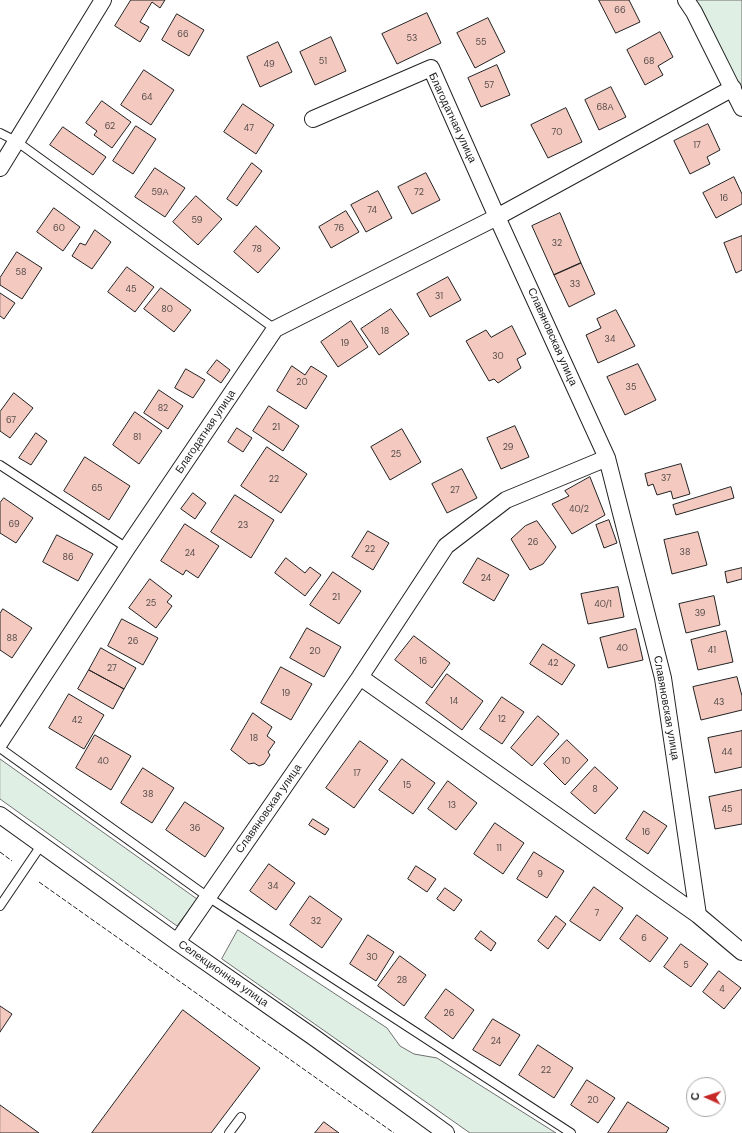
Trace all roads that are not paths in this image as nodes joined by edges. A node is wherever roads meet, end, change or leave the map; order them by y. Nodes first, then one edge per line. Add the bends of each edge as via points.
1 (102, 0) edge
2 (686, 0) edge
3 (733, 88) junction
4 (742, 108) edge
5 (313, 119) dead end
6 (0, 133) edge
7 (16, 141) junction
8 (0, 168) edge
9 (496, 217) junction
10 (275, 329) junction
11 (607, 458) junction
12 (0, 466) edge
13 (127, 548) junction
14 (360, 677) junction
15 (0, 742) edge
16 (0, 748) edge
17 (0, 815) edge
18 (42, 844) junction
19 (208, 897) junction
20 (0, 906) edge
21 (698, 915) junction
22 (177, 942) junction
23 (742, 952) edge
24 (241, 1117) dead end
25 (229, 1133) edge
26 (446, 1133) edge
27 (571, 1133) edge

1 - 7 street
2 - 3 street
3 - 4 street
3 - 9 street, Благодатная улица
5 - 9 street, Благодатная улица via 431,68
6 - 7 lane
7 - 8 street
7 - 10 lane
9 - 10 street, Благодатная улица
9 - 11 street, Славяновская улица
10 - 13 street, Благодатная улица
11 - 14 street, Славяновская улица via 506,500 446,546
11 - 21 street, Славяновская улица via 664,678
12 - 13 lane
13 - 15 street, Благодатная улица
14 - 19 street, Славяновская улица
14 - 21 street
16 - 19 lane
17 - 18 street, Селекционная улица
18 - 20 lane
18 - 22 street, Селекционная улица
19 - 22 street, Славяновская улица
19 - 27 lane
21 - 23 street
22 - 26 street, Селекционная улица
24 - 25 lane

